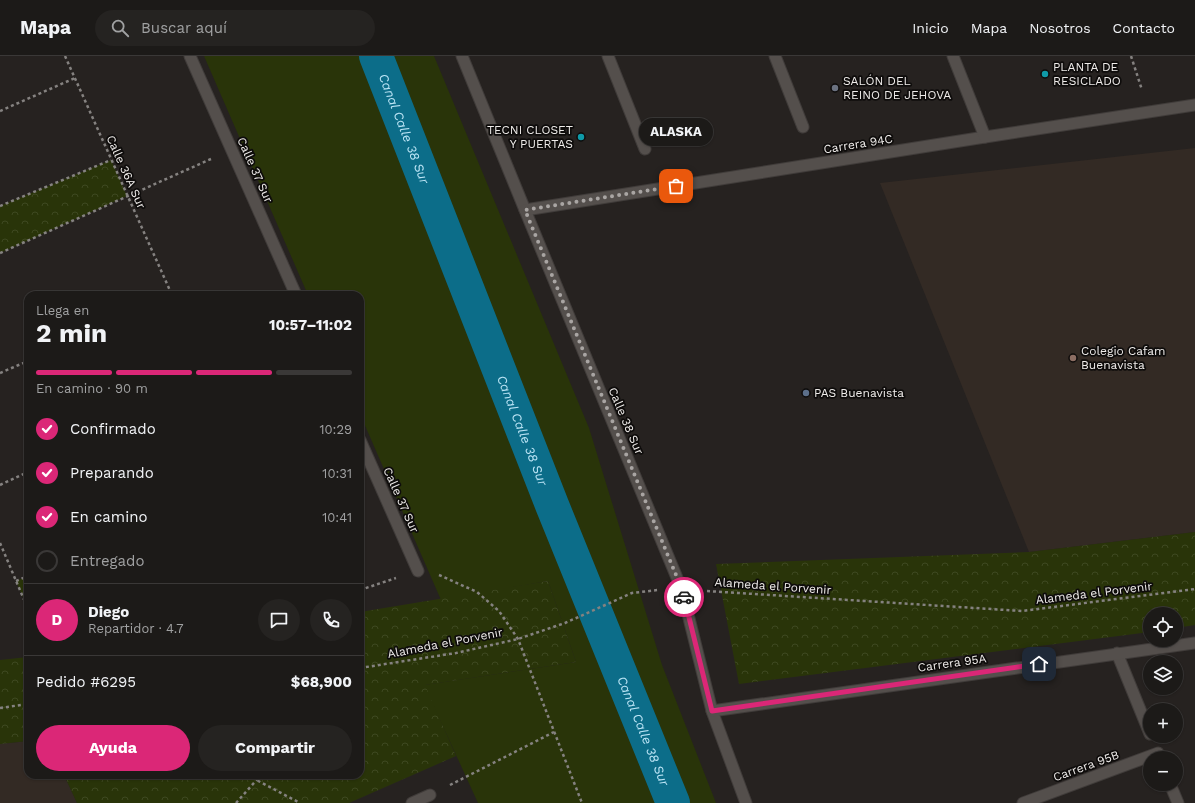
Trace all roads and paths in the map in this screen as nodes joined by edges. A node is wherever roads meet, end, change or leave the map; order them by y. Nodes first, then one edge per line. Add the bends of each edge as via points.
1 (65, 56) edge
2 (190, 56) edge
3 (462, 56) edge
4 (608, 56) edge
5 (775, 56) edge
6 (953, 56) edge
7 (1131, 56) edge
8 (75, 78) junction
9 (1195, 105) edge
10 (0, 111) edge
11 (1150, 112) junction
12 (803, 127) dead end
13 (985, 137) junction
14 (645, 149) dead end
15 (231, 150) junction
16 (111, 160) junction
17 (127, 196) junction
18 (0, 206) edge
19 (525, 210) junction
20 (0, 253) edge
21 (170, 291) edge
22 (294, 291) edge
23 (24, 363) edge
24 (0, 373) edge
25 (364, 449) edge
26 (24, 474) edge
27 (0, 484) edge
28 (0, 543) edge
29 (418, 571) junction
30 (24, 578) edge
31 (16, 581) junction
32 (364, 589) edge
33 (1195, 589) edge
34 (682, 590) junction
35 (24, 600) edge
36 (518, 638) junction
37 (1195, 643) edge
38 (1117, 653) junction
39 (364, 667) edge
40 (24, 705) edge
41 (0, 708) edge
42 (712, 711) junction
43 (1143, 718) edge
44 (554, 732) junction
45 (1143, 761) edge
46 (256, 780) joint
47 (1173, 791) edge
48 (430, 795) joint
49 (236, 803) edge
50 (300, 803) edge
51 (412, 803) edge
52 (582, 803) edge
53 (746, 803) edge
54 (1023, 803) edge
55 (1178, 803) edge

1 - 8 path, Calle 36A Sur
2 - 15 street, Calle 37 Sur
3 - 19 street, Calle 38 Sur
4 - 14 street
5 - 12 street
6 - 13 street
7 - 11 path
8 - 10 path
8 - 16 path, Calle 36A Sur
9 - 11 street, Carrera 94C
11 - 13 street, Carrera 94C
13 - 19 street, Carrera 94C
15 - 17 path
15 - 22 street, Calle 37 Sur
16 - 17 path, Calle 36A Sur
16 - 18 path
17 - 20 path
17 - 21 path, Calle 36A Sur
19 - 34 street, Calle 38 Sur
23 - 24 path
25 - 29 street, Calle 37 Sur
26 - 27 path
28 - 31 path
29 - 32 path
29 - 36 path via 436,574 477,592 499,611
30 - 31 path
31 - 35 path
33 - 34 path, Alameda el Porvenir via 1022,612
34 - 36 path, Alameda el Porvenir via 632,593 565,623
34 - 42 street, Calle 38 Sur
36 - 39 path, Alameda el Porvenir via 456,653
36 - 44 path
37 - 38 street, Carrera 95A
38 - 42 street, Carrera 95A
38 - 43 street
40 - 41 path
42 - 53 street, Calle 38 Sur
44 - 48 path
44 - 52 path
45 - 54 street, Carrera 95B
46 - 49 path
46 - 50 path
47 - 55 street
48 - 51 street

